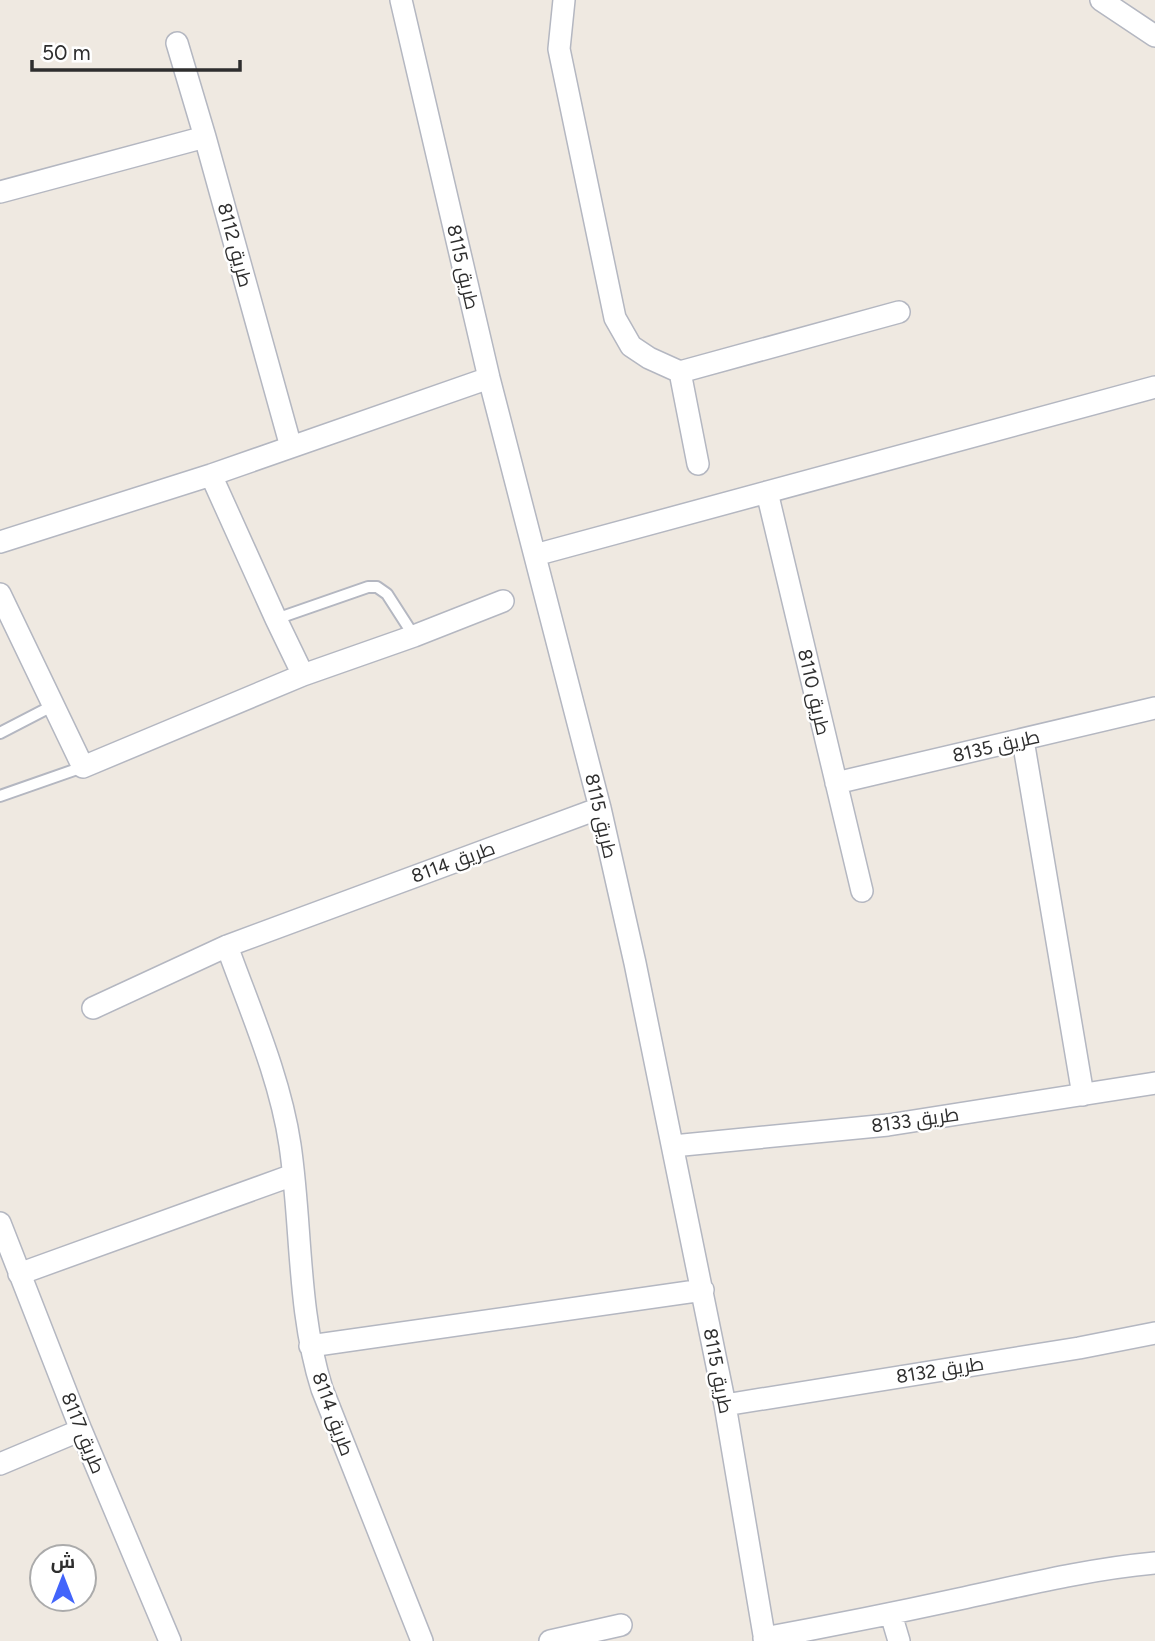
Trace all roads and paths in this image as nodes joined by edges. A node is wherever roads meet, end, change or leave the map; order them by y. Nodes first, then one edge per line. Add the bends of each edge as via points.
1 (401, 0) edge
2 (564, 0) edge
3 (1101, 0) edge
4 (1155, 36) edge
5 (177, 43) dead end
6 (205, 137) junction
7 (0, 192) edge
8 (899, 312) dead end
9 (680, 372) junction
10 (489, 378) junction
11 (1155, 387) edge
12 (291, 447) junction
13 (698, 464) dead end
14 (211, 475) junction
15 (767, 492) junction
16 (0, 542) edge
17 (535, 555) junction
18 (0, 594) edge
19 (503, 601) dead end
20 (276, 619) junction
21 (414, 636) junction
22 (303, 675) junction
23 (54, 705) junction
24 (1155, 708) edge
25 (0, 733) edge
26 (1023, 740) junction
27 (83, 767) junction
28 (836, 783) junction
29 (0, 796) edge
30 (600, 808) junction
31 (862, 891) dead end
32 (227, 946) junction
33 (93, 1008) dead end
34 (1155, 1083) edge
35 (1083, 1095) junction
36 (673, 1146) junction
37 (293, 1175) junction
38 (0, 1223) edge
39 (19, 1274) junction
40 (703, 1290) junction
41 (1155, 1333) edge
42 (310, 1346) junction
43 (725, 1405) junction
44 (82, 1430) junction
45 (0, 1464) edge
46 (1155, 1563) edge
47 (891, 1614) junction
48 (621, 1625) dead end
49 (765, 1639) edge
50 (170, 1641) edge
51 (422, 1641) edge
52 (550, 1641) edge
53 (899, 1641) edge

1 - 10 street, طريق 8115
2 - 9 street via 559,49 615,318 631,346
3 - 4 street
5 - 6 street, طريق 8112
6 - 7 street
6 - 12 street, طريق 8112
8 - 9 street
9 - 13 street
10 - 12 street
10 - 17 street, طريق 8115
11 - 15 street
12 - 14 street
14 - 16 street
14 - 20 street
15 - 17 street
15 - 28 street, طريق 8110
17 - 30 street, طريق 8115
18 - 23 street
19 - 21 street
20 - 21 lane via 377,587 387,594
20 - 22 street
21 - 22 street
22 - 27 street
23 - 25 lane
23 - 27 street
24 - 26 street, طريق 8135
26 - 28 street, طريق 8135
26 - 35 street
27 - 29 lane
28 - 31 street, طريق 8110
30 - 32 street, طريق 8114
30 - 36 street, طريق 8115
32 - 33 street, طريق 8114
32 - 37 street, طريق 8114 via 280,1093
34 - 35 street, طريق 8133
35 - 36 street, طريق 8133 via 888,1125
36 - 40 street, طريق 8115
37 - 39 street
37 - 42 street, طريق 8114
38 - 39 street, طريق 8117
39 - 44 street, طريق 8117
40 - 42 street
40 - 43 street, طريق 8115
41 - 43 street, طريق 8132
42 - 51 street, طريق 8114 via 322,1389
43 - 49 street, طريق 8115
44 - 45 street
44 - 50 street, طريق 8117
46 - 47 street via 1063,1577
47 - 49 street
47 - 53 street
48 - 52 street

